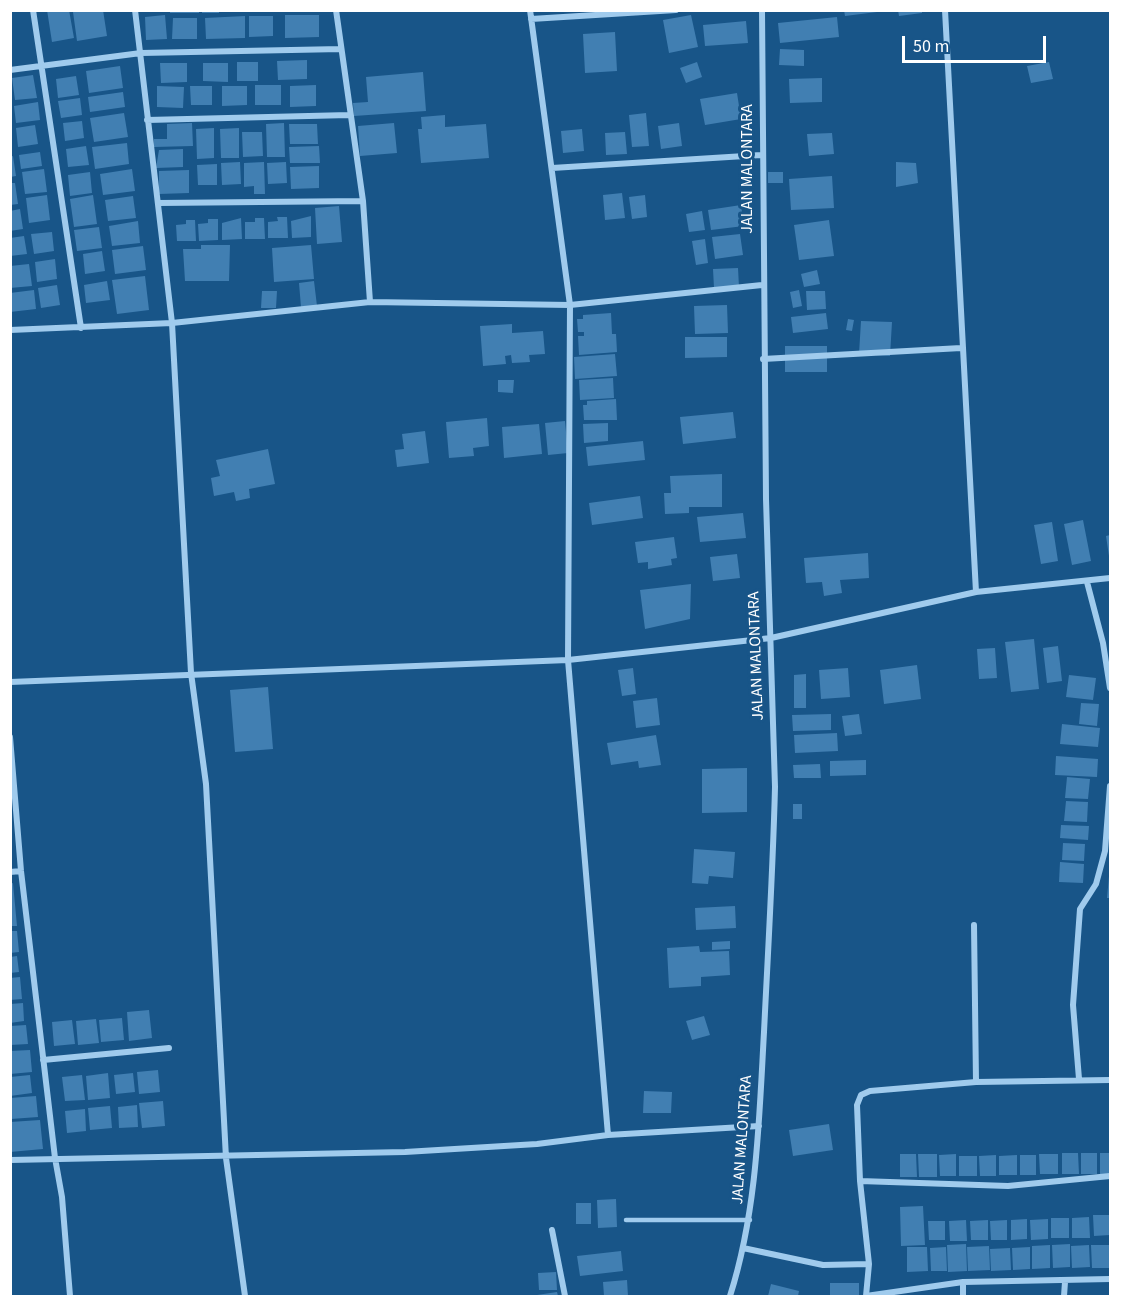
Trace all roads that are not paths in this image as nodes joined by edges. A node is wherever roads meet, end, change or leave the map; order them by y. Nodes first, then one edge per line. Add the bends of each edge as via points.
1 (33, 10) edge
2 (135, 10) edge
3 (336, 10) edge
4 (530, 10) edge
5 (676, 10) edge
6 (762, 10) edge
7 (945, 10) edge
8 (531, 19) junction
9 (341, 49) junction
10 (141, 53) junction
11 (40, 66) junction
12 (10, 70) edge
13 (350, 115) junction
14 (147, 120) junction
15 (761, 155) junction
16 (552, 168) junction
17 (363, 201) junction
18 (158, 203) junction
19 (762, 285) junction
20 (370, 302) junction
21 (570, 305) junction
22 (172, 323) junction
23 (81, 327) junction
24 (10, 330) edge
25 (962, 348) junction
26 (764, 359) junction
27 (1110, 578) edge
28 (1087, 582) junction
29 (976, 592) junction
30 (771, 638) junction
31 (568, 660) junction
32 (191, 673) junction
33 (10, 682) edge
34 (1110, 688) edge
35 (10, 737) edge
36 (1110, 786) edge
37 (1108, 851) edge
38 (21, 871) junction
39 (10, 872) edge
40 (974, 925) dead end
41 (169, 1048) dead end
42 (43, 1060) junction
43 (1079, 1078) junction
44 (1110, 1080) edge
45 (976, 1082) junction
46 (759, 1126) junction
47 (608, 1135) junction
48 (55, 1158) junction
49 (226, 1158) junction
50 (10, 1160) edge
51 (1110, 1176) edge
52 (860, 1181) junction
53 (626, 1220) dead end
54 (750, 1220) junction
55 (552, 1230) dead end
56 (743, 1248) junction
57 (869, 1264) junction
58 (1110, 1279) edge
59 (963, 1282) junction
60 (1065, 1282) junction
61 (70, 1296) edge
62 (245, 1296) edge
63 (565, 1296) edge
64 (730, 1296) edge
65 (866, 1296) edge
66 (963, 1296) edge
67 (1064, 1296) edge

1 - 11 street
2 - 10 street
3 - 9 street
4 - 8 street
5 - 8 street
6 - 15 street, JALAN MALONTARA
7 - 25 street
8 - 16 street
9 - 10 street
9 - 13 street
10 - 11 street
10 - 14 street
11 - 12 street
11 - 23 street
13 - 14 street
13 - 17 street
14 - 18 street
15 - 16 street
15 - 19 street, JALAN MALONTARA
16 - 21 street
17 - 18 street
17 - 20 street
18 - 22 street
19 - 21 street
19 - 26 street, JALAN MALONTARA
20 - 21 street
20 - 22 street
21 - 31 street
22 - 23 street
22 - 32 street
23 - 24 street
25 - 26 street
25 - 29 street
26 - 30 street, JALAN MALONTARA
27 - 28 street
28 - 29 street
28 - 34 street
29 - 30 street
30 - 31 street
30 - 46 street, JALAN MALONTARA via 774,858
31 - 32 street
31 - 47 street
32 - 33 street
32 - 49 street via 206,784
35 - 38 street
36 - 37 street
37 - 43 street via 1096,884 1080,909 1073,1005
38 - 39 street
38 - 42 street
40 - 45 street
41 - 42 street
42 - 48 street
43 - 44 street
43 - 45 street
45 - 52 street via 861,1095 856,1105
46 - 47 street
46 - 54 street, JALAN MALONTARA
47 - 49 street via 515,1146
48 - 49 street
48 - 50 street
48 - 61 street
49 - 62 street
51 - 52 street via 1008,1186
52 - 57 street
53 - 54 lane
54 - 56 street, JALAN MALONTARA
55 - 63 street
56 - 57 street via 823,1265
56 - 64 street, JALAN MALONTARA
57 - 65 street
58 - 60 street
59 - 60 street
59 - 65 street
59 - 66 street
60 - 67 street

